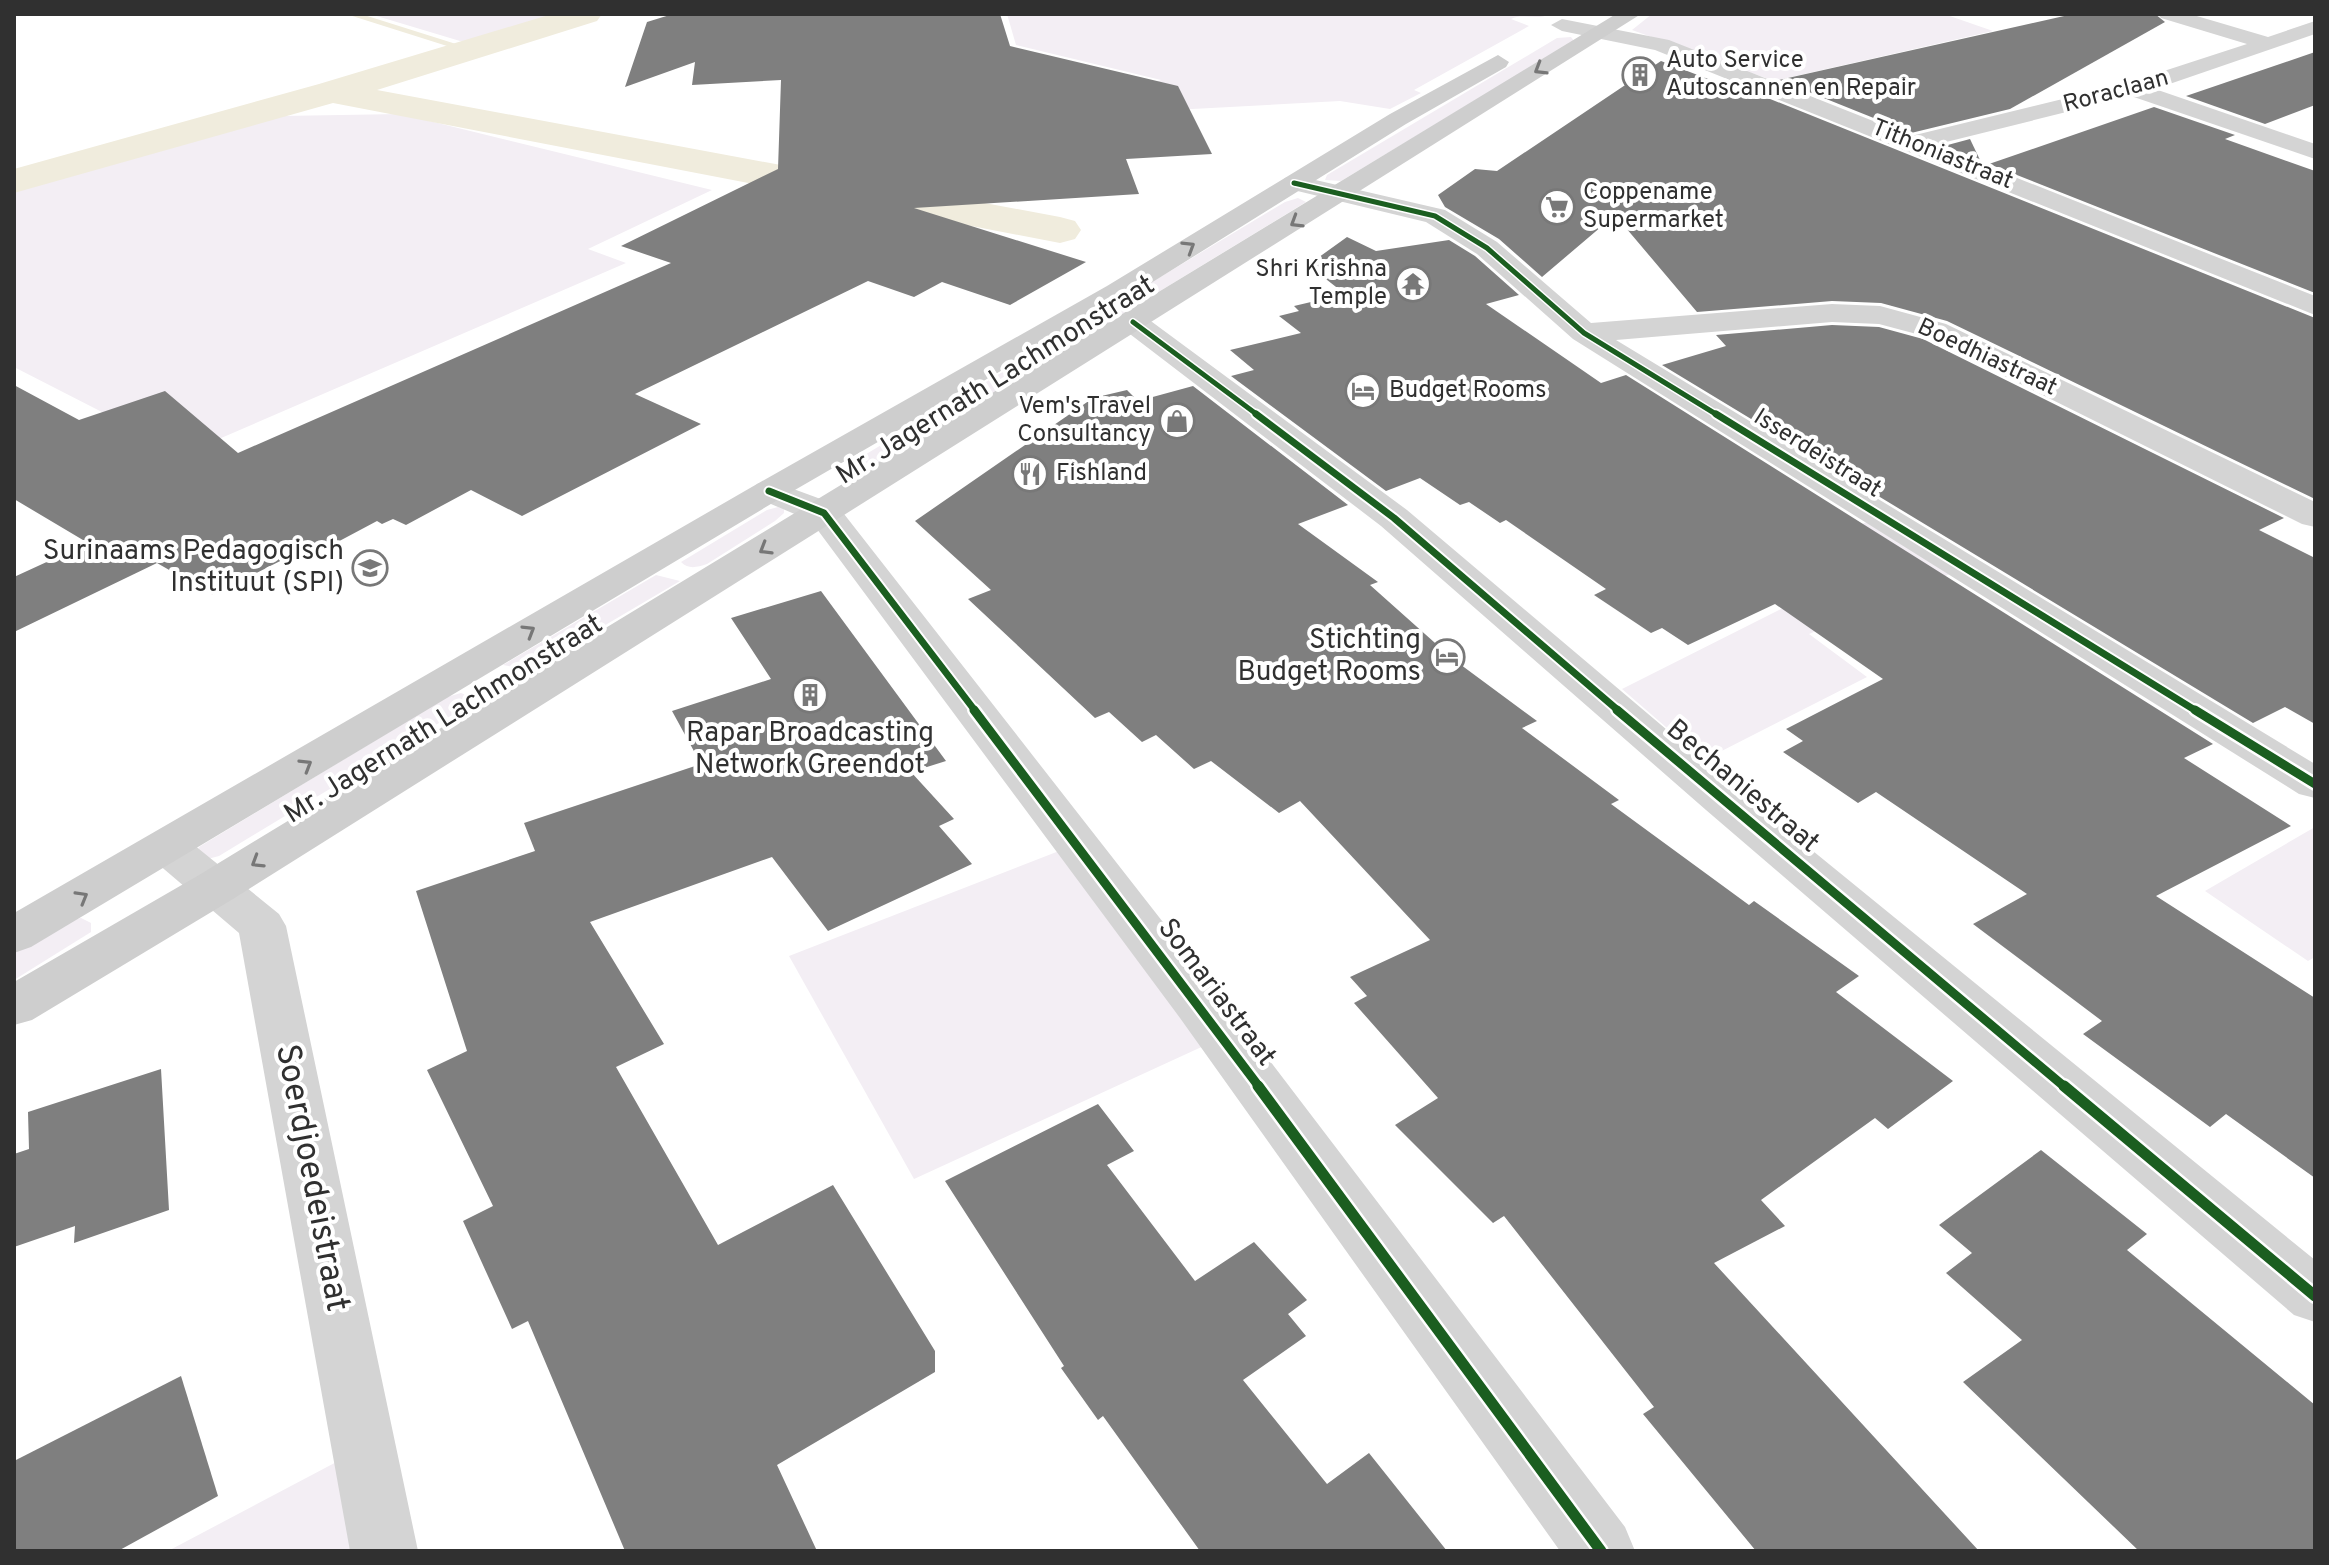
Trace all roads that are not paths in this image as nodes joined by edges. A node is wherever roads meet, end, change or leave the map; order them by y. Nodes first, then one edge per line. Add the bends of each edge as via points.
1 (2168, 14) edge
2 (1593, 21) edge
3 (2315, 27) edge
4 (2268, 44) junction
5 (2132, 89) junction
6 (1914, 143) junction
7 (2315, 152) edge
8 (1294, 183) junction
9 (1342, 194) junction
10 (2315, 306) edge
11 (1133, 322) junction
12 (1584, 333) junction
13 (769, 491) junction
14 (824, 513) junction
15 (2315, 516) edge
16 (2315, 784) edge
17 (167, 847) junction
18 (216, 887) junction
19 (14, 935) edge
20 (14, 1006) edge
21 (2315, 1296) edge
22 (384, 1551) edge
23 (1601, 1551) edge

1 - 4 street
2 - 6 street, Tithoniastraat
2 - 8 main road, Mr. Jagernath Lachmonstraat
2 -> 9 main road, Mr. Jagernath Lachmonstraat
3 - 4 street, Roraclaan
4 - 5 street, Roraclaan
5 - 6 street, Roraclaan
5 - 7 street
6 - 10 street, Tithoniastraat
8 - 9 street, Isserdeistraat
13 -> 8 main road, Mr. Jagernath Lachmonstraat via 1117,292
9 -> 11 main road, Mr. Jagernath Lachmonstraat
9 - 12 street, Isserdeistraat via 1435,216 1487,248
11 - 14 main road, Mr. Jagernath Lachmonstraat
11 - 21 street, Bechaniestraat via 1394,518
12 - 15 street, Boedhiastraat via 1832,313 1909,322
12 - 16 street, Isserdeistraat
13 - 14 street
17 -> 13 main road, Mr. Jagernath Lachmonstraat
14 -> 18 main road, Mr. Jagernath Lachmonstraat
14 - 23 street, Somariastraat via 1198,1004
17 - 18 street, Soerdjoedeistraat
19 -> 17 main road, Mr. Jagernath Lachmonstraat
18 - 20 main road, Mr. Jagernath Lachmonstraat
18 - 22 street, Soerdjoedeistraat via 262,926

